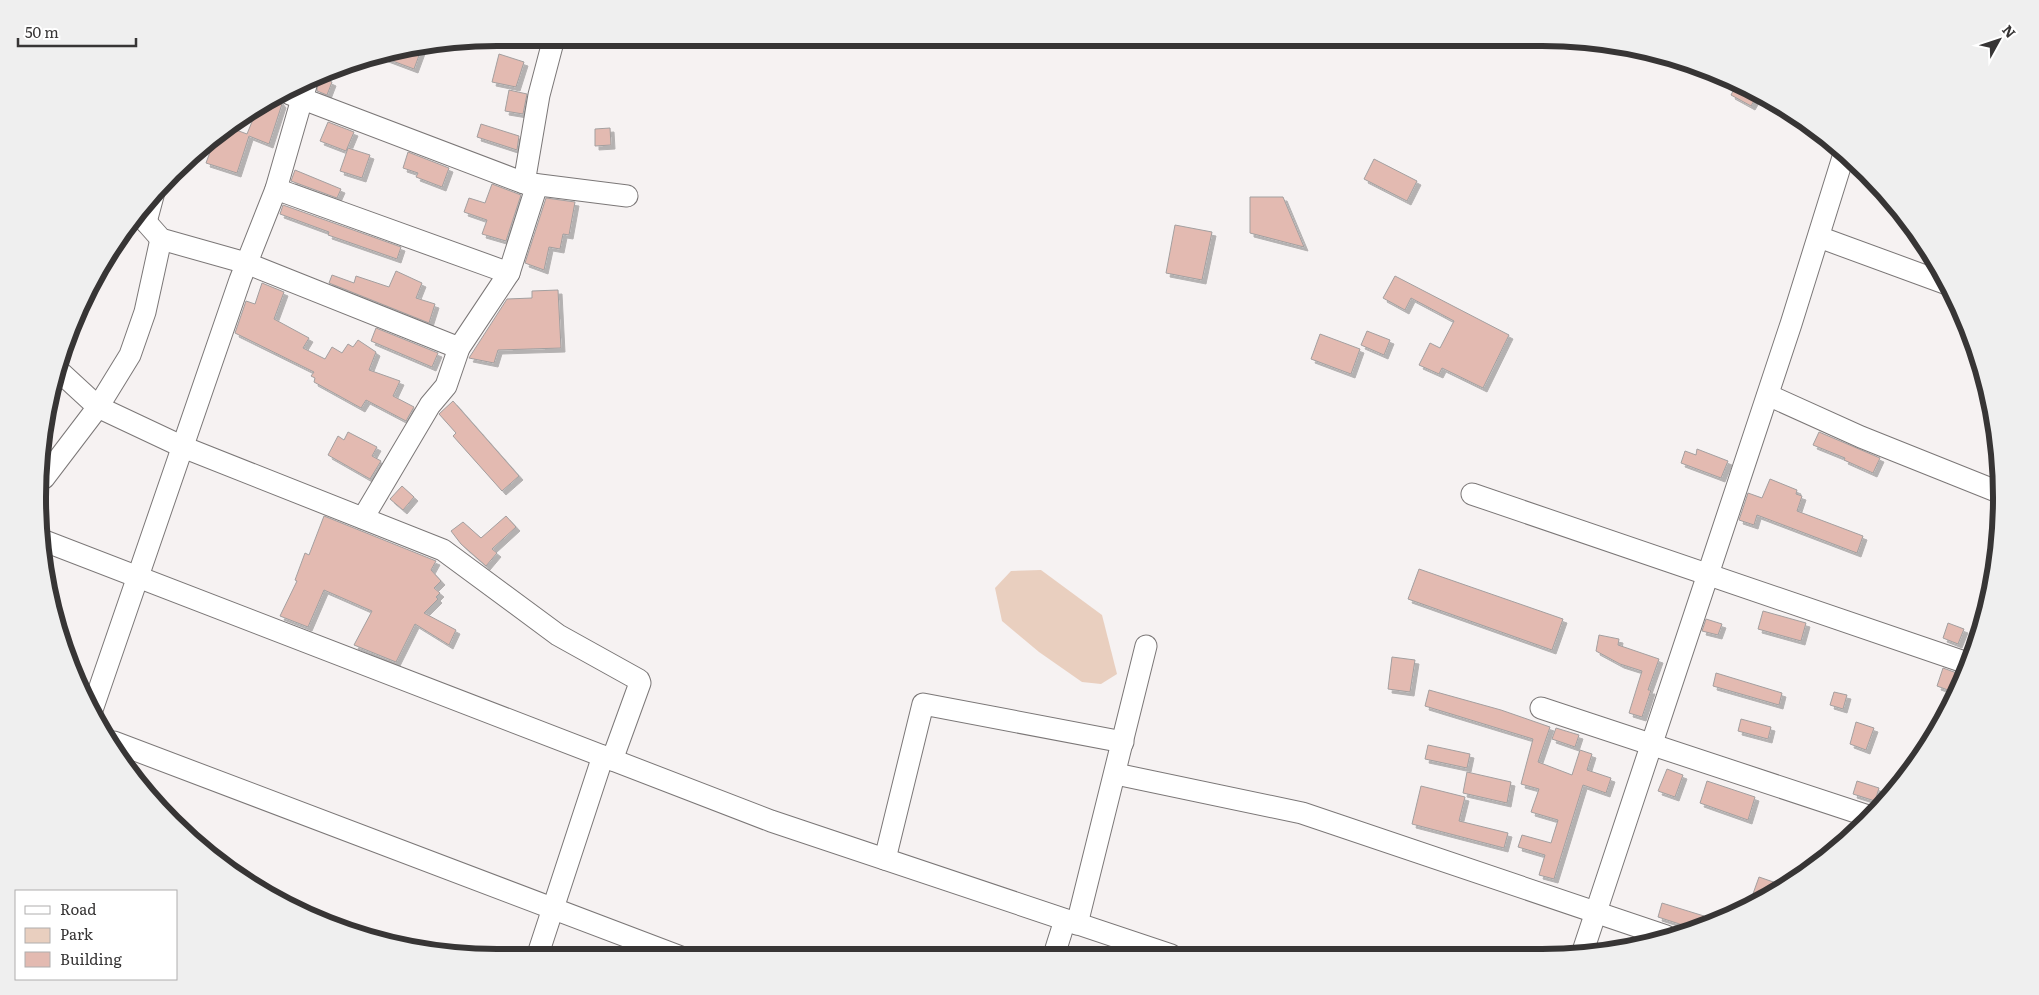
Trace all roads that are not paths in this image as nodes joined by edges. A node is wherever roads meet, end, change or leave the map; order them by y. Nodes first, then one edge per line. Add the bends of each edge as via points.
1 (552, 46) edge
2 (299, 93) edge
3 (1842, 161) edge
4 (530, 184) junction
5 (276, 189) junction
6 (626, 196) dead end
7 (143, 218) edge
8 (1819, 236) junction
9 (161, 239) junction
10 (246, 263) junction
11 (509, 273) junction
12 (1936, 280) edge
13 (459, 348) junction
14 (64, 375) edge
15 (1768, 395) junction
16 (98, 407) junction
17 (182, 447) junction
18 (47, 474) edge
19 (1993, 490) edge
20 (1472, 494) dead end
21 (363, 518) junction
22 (49, 543) edge
23 (1708, 575) junction
24 (136, 576) junction
25 (1146, 646) dead end
26 (1962, 661) edge
27 (95, 701) edge
28 (1541, 708) dead end
29 (1123, 742) junction
30 (120, 744) edge
31 (1651, 745) junction
32 (607, 758) junction
33 (1116, 774) junction
34 (1863, 814) edge
35 (885, 859) junction
36 (553, 908) junction
37 (1595, 913) junction
38 (1071, 922) junction
39 (1657, 933) edge
40 (1584, 947) edge
41 (540, 949) edge
42 (660, 949) edge
43 (1058, 949) edge
44 (1153, 949) edge

1 - 4 street via 539,94
2 - 4 street
2 - 5 street
3 - 8 street
4 - 6 street
4 - 11 street
5 - 10 street
5 - 11 street
7 - 9 street
8 - 12 street
8 - 15 street
9 - 10 street
9 - 16 street via 145,312 130,355
10 - 13 street
10 - 17 street
11 - 13 street
13 - 21 street via 446,386 430,405
14 - 16 street
15 - 19 street via 1861,437
15 - 23 street
16 - 17 street
16 - 18 street
17 - 21 street
17 - 24 street
20 - 23 street
21 - 32 street via 443,550 558,635 639,680
22 - 24 street
23 - 26 street
23 - 31 street
24 - 27 street
24 - 32 street
25 - 29 street
28 - 31 street
29 - 33 street
29 - 35 street via 923,704
30 - 36 street
31 - 34 street
31 - 37 street
32 - 35 street via 770,821
32 - 36 street
33 - 37 street via 1302,813
33 - 38 street
35 - 38 street
36 - 41 street
36 - 42 street
37 - 39 street
37 - 40 street
38 - 43 street
38 - 44 street

